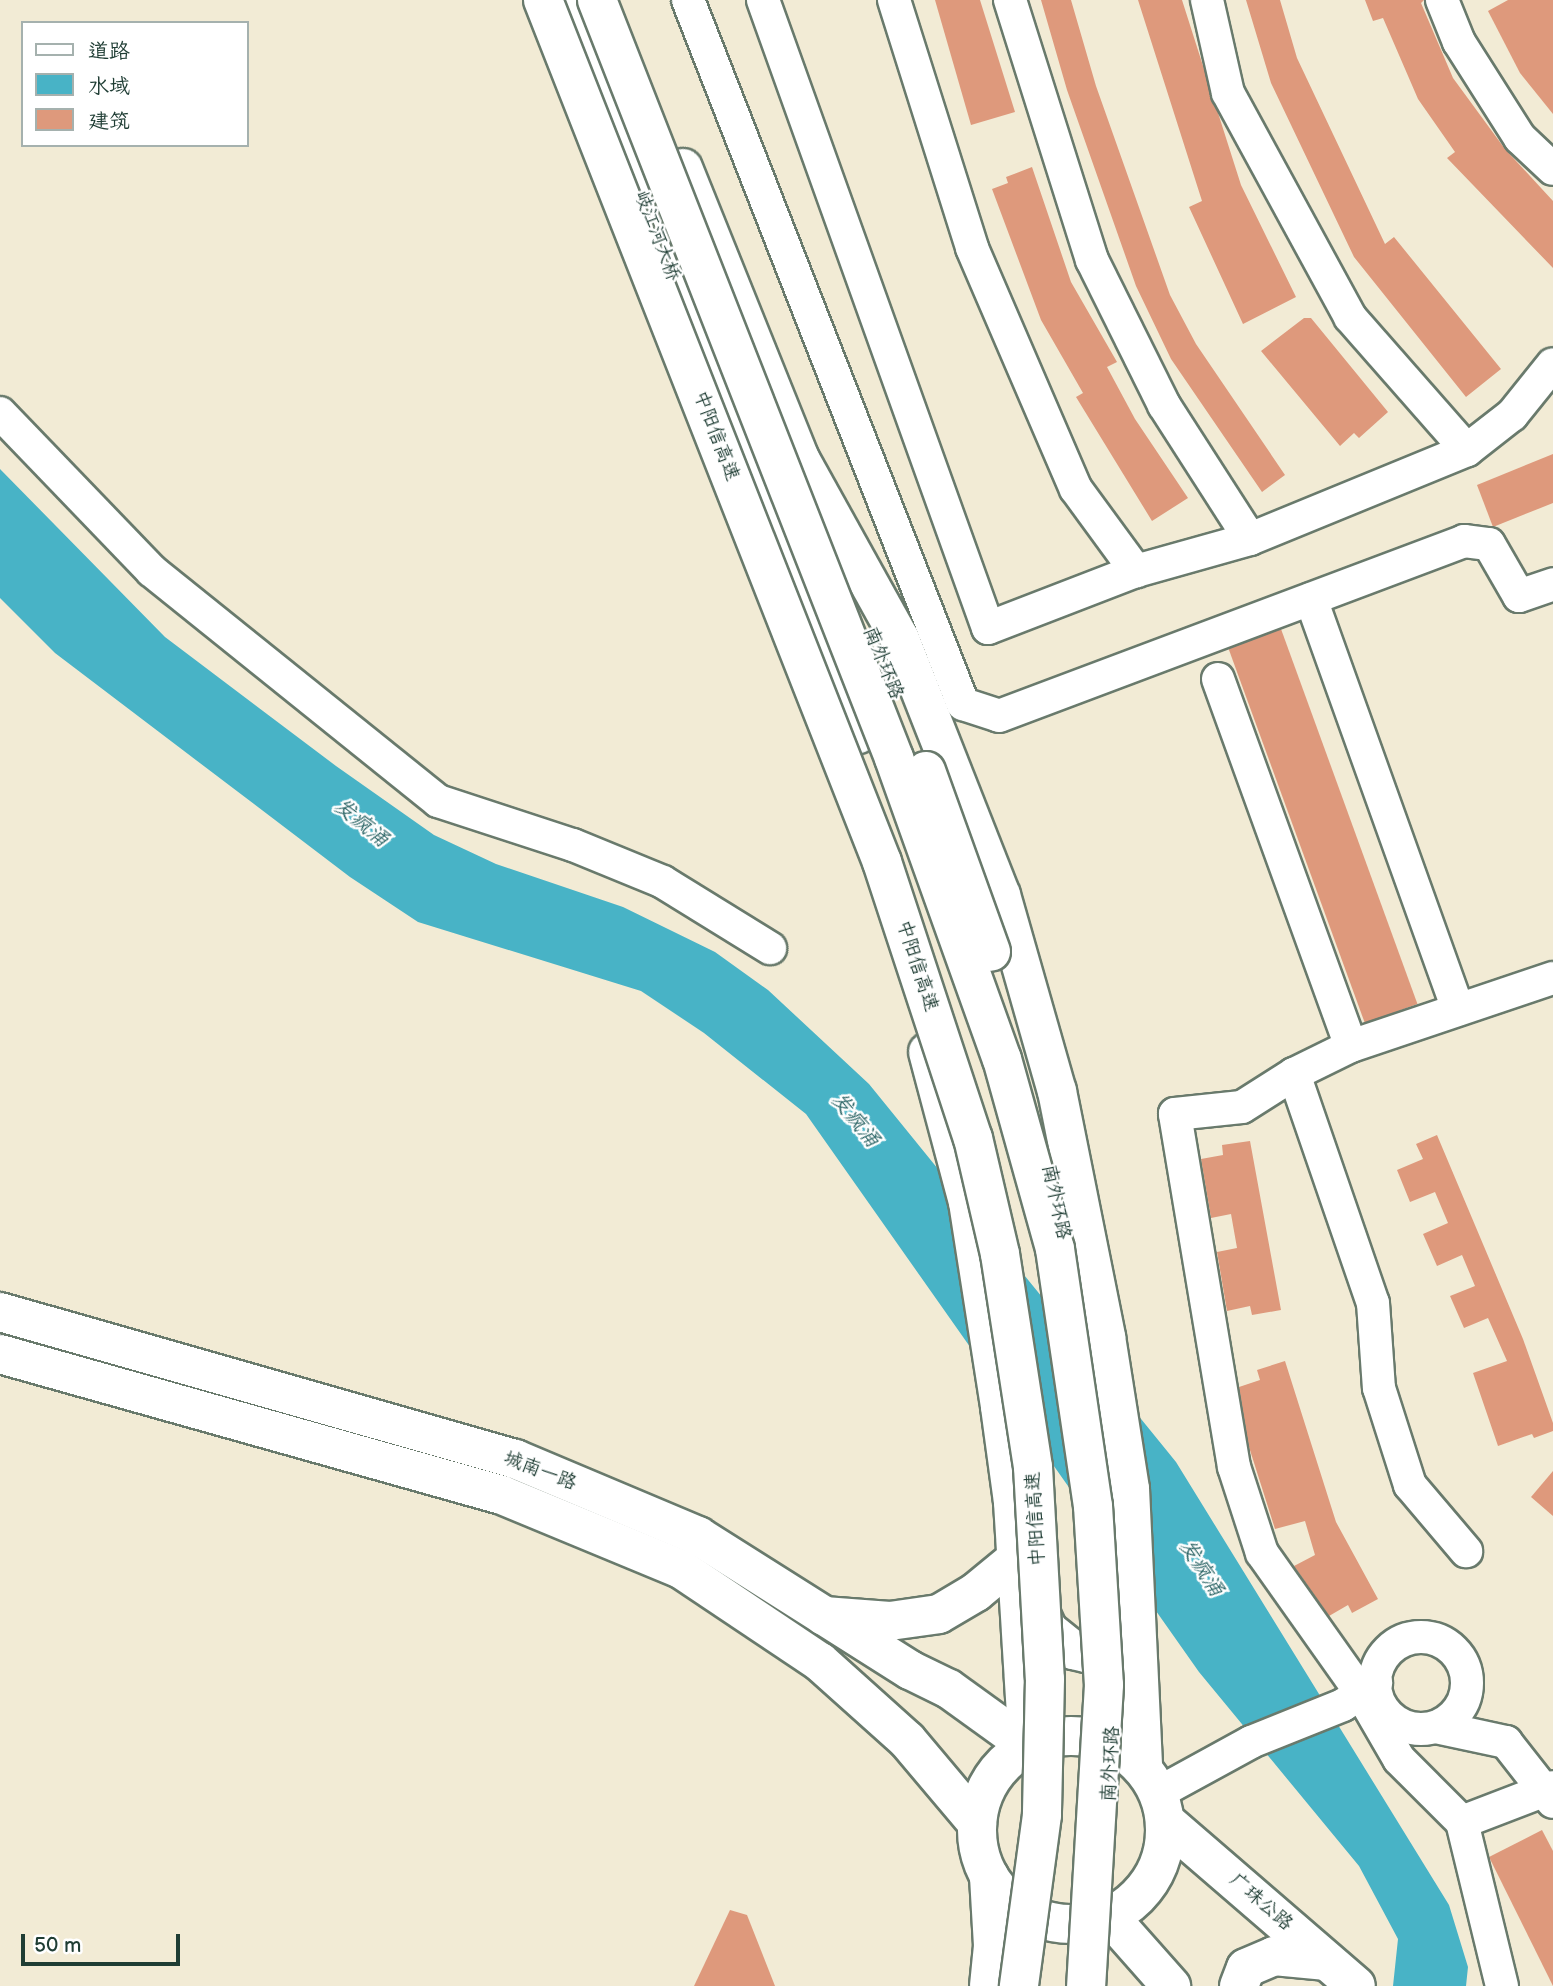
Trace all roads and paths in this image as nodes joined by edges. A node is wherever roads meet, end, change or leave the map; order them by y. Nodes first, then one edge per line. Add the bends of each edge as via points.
1 (543, 0) edge
2 (565, 0) edge
3 (597, 0) edge
4 (616, 0) edge
5 (688, 0) edge
6 (763, 0) edge
7 (894, 0) edge
8 (1010, 0) edge
9 (1208, 0) edge
10 (1442, 0) edge
11 (1553, 169) edge
12 (1553, 364) edge
13 (0, 413) edge
14 (1467, 450) junction
15 (799, 457) junction
16 (749, 472) junction
17 (1250, 539) junction
18 (1136, 571) junction
19 (1553, 584) edge
20 (1311, 599) junction
21 (1218, 678) dead end
22 (770, 948) dead end
23 (1553, 978) edge
24 (1458, 1009) junction
25 (1350, 1046) junction
26 (1294, 1074) junction
27 (0, 1312) edge
28 (0, 1354) edge
29 (698, 1536) junction
30 (1466, 1551) dead end
31 (1016, 1559) junction
32 (681, 1569) junction
33 (1135, 1608) junction
34 (824, 1616) junction
35 (1359, 1693) junction
36 (1436, 1727) junction
37 (1028, 1745) junction
38 (1551, 1793) edge
39 (1155, 1794) junction
40 (1461, 1822) junction
41 (977, 1823) junction
42 (989, 1876) junction
43 (1110, 1916) junction
44 (1327, 1961) junction
45 (989, 1986) edge
46 (1019, 1986) edge
47 (1037, 1986) edge
48 (1088, 1986) edge
49 (1103, 1986) edge
50 (1171, 1986) edge
51 (1239, 1986) edge
52 (1356, 1986) edge
53 (1502, 1986) edge

1 - 46 main road, 中阳信高速, bridge via 882,862 973,1138 999,1254 1033,1467 1045,1679 1042,1815
2 - 16 main road, 岐江河大桥
3 - 48 main road, bridge via 894,758 1002,1059 1055,1249 1093,1506 1104,1685
4 - 15 main road
5 - 20 street via 963,704 999,716
6 - 18 street via 988,628
7 - 18 street via 972,248 1076,489
8 - 17 street via 1092,260 1164,405
9 - 14 street via 1228,93 1350,317
10 - 11 street via 1459,42 1520,138
12 - 14 street via 1513,415
13 - 22 street via 152,571 438,801 573,845 663,881
14 - 17 street
15 - 33 main road via 900,639 1001,895 1057,1091 1113,1384 1130,1489
15 - 48 main road, 南外环路, bridge via 963,866 1010,1012 1079,1305 1115,1592 1113,1773
16 - 31 main road via 816,721 928,1051 968,1202 1013,1502
16 - 47 main road via 859,734 943,960 996,1145 1027,1293 1057,1503 1065,1716 1056,1867
17 - 18 street
19 - 20 street via 1520,596 1489,544 1464,541
20 - 24 street
21 - 25 street
23 - 24 street
24 - 25 street
25 - 26 street
26 - 30 street via 1373,1303 1379,1388 1410,1485
26 - 35 street via 1242,1107 1175,1114 1238,1479 1262,1553
27 - 29 main road, 城南一路 via 515,1459
28 - 32 main road, 城南一路 via 502,1495
29 - 32 main road via 693,1557
29 - 34 main road, 城南一路
31 - 33 main road via 1048,1630 1073,1650 1086,1653 1107,1647 1127,1627
31 - 34 main road via 976,1592 939,1614 890,1621
31 - 37 main road
32 - 41 main road, 城南一路 via 820,1662 907,1740
33 - 39 main road
34 - 37 main road, 城南一路 via 949,1689
35 - 36 street via 1391,1718 1421,1729
35 - 36 street via 1381,1660 1403,1640 1418,1636 1446,1643 1457,1653 1468,1680 1460,1708
35 - 39 street via 1251,1742
35 - 40 street via 1399,1759
36 - 38 street via 1506,1742
37 - 39 main road via 1058,1736 1090,1737 1119,1749
37 - 41 main road via 1002,1765 990,1783
38 - 40 street
39 - 43 main road via 1163,1850 1152,1877 1134,1900
39 - 44 main road, 广珠公路
40 - 53 street
41 - 42 main road
42 - 43 main road via 1006,1898 1029,1914 1055,1923 1083,1924
42 - 45 main road via 993,1946
43 - 49 main road
43 - 50 main road
44 - 51 main road via 1274,1956 1246,1968
44 - 52 main road, 广珠公路

